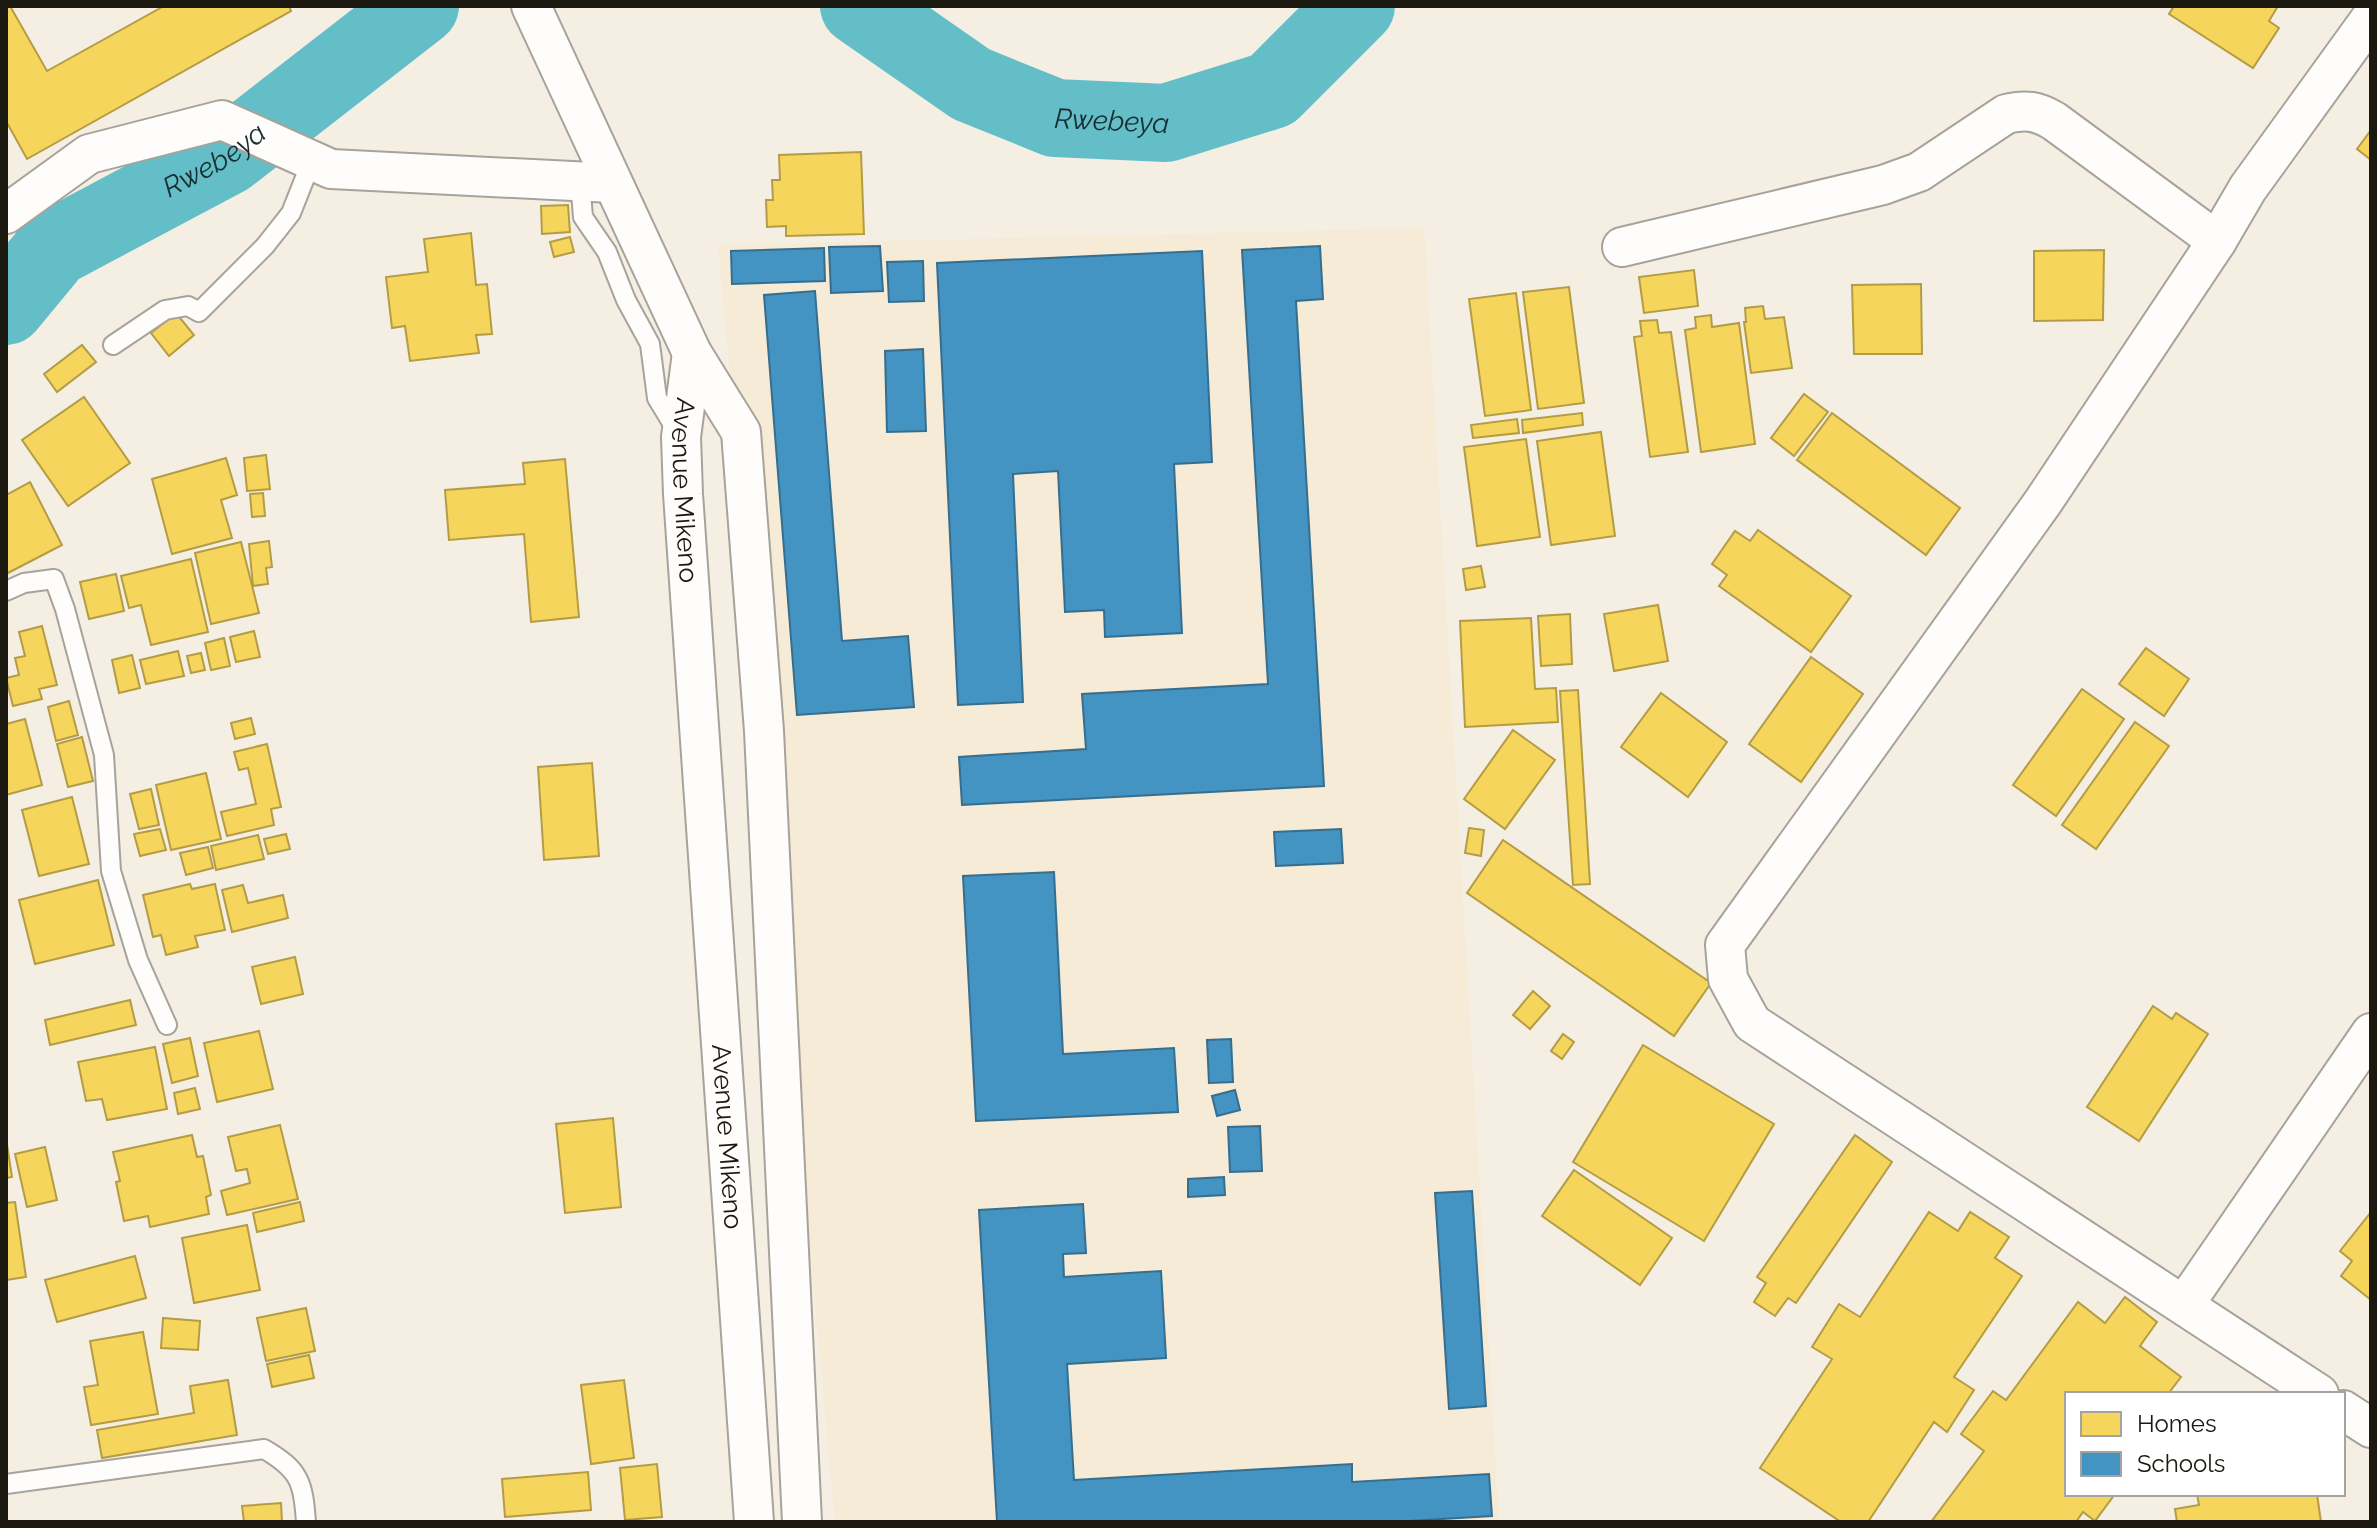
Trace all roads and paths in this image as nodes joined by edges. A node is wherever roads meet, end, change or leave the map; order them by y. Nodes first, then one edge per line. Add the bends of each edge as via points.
1 (531, 7) edge
2 (2371, 18) edge
3 (312, 160) junction
4 (596, 182) junction
5 (6, 214) edge
6 (2217, 241) junction
7 (1622, 247) dead end
8 (113, 345) dead end
9 (692, 353) junction
10 (681, 437) junction
11 (6, 591) edge
12 (167, 1025) dead end
13 (2371, 1033) edge
14 (2184, 1305) junction
15 (2316, 1392) edge
16 (2345, 1411) edge
17 (2371, 1428) edge
18 (6, 1484) edge
19 (306, 1522) edge
20 (754, 1522) edge
21 (802, 1522) edge

1 - 4 street
2 - 6 street via 2248,188
3 - 4 street via 331,169
3 - 5 street via 222,120 89,154
3 - 8 lane via 291,213 199,312 188,306 165,310
4 - 9 street
4 - 10 lane via 583,217 607,252 650,344 657,398
6 - 7 street via 2054,121 2023,110 2006,114 1919,172 1883,185
6 - 14 street via 2043,502 1725,945 1728,979 1752,1023
9 - 10 street, Avenue Mikeno
9 - 21 street, Avenue Mikeno via 741,432 745,472 764,731
10 - 20 street, Avenue Mikeno
11 - 12 lane via 54,579 104,755 111,871 138,960
13 - 14 street
14 - 15 street
16 - 17 street
18 - 19 lane via 264,1449 287,1462 303,1489

